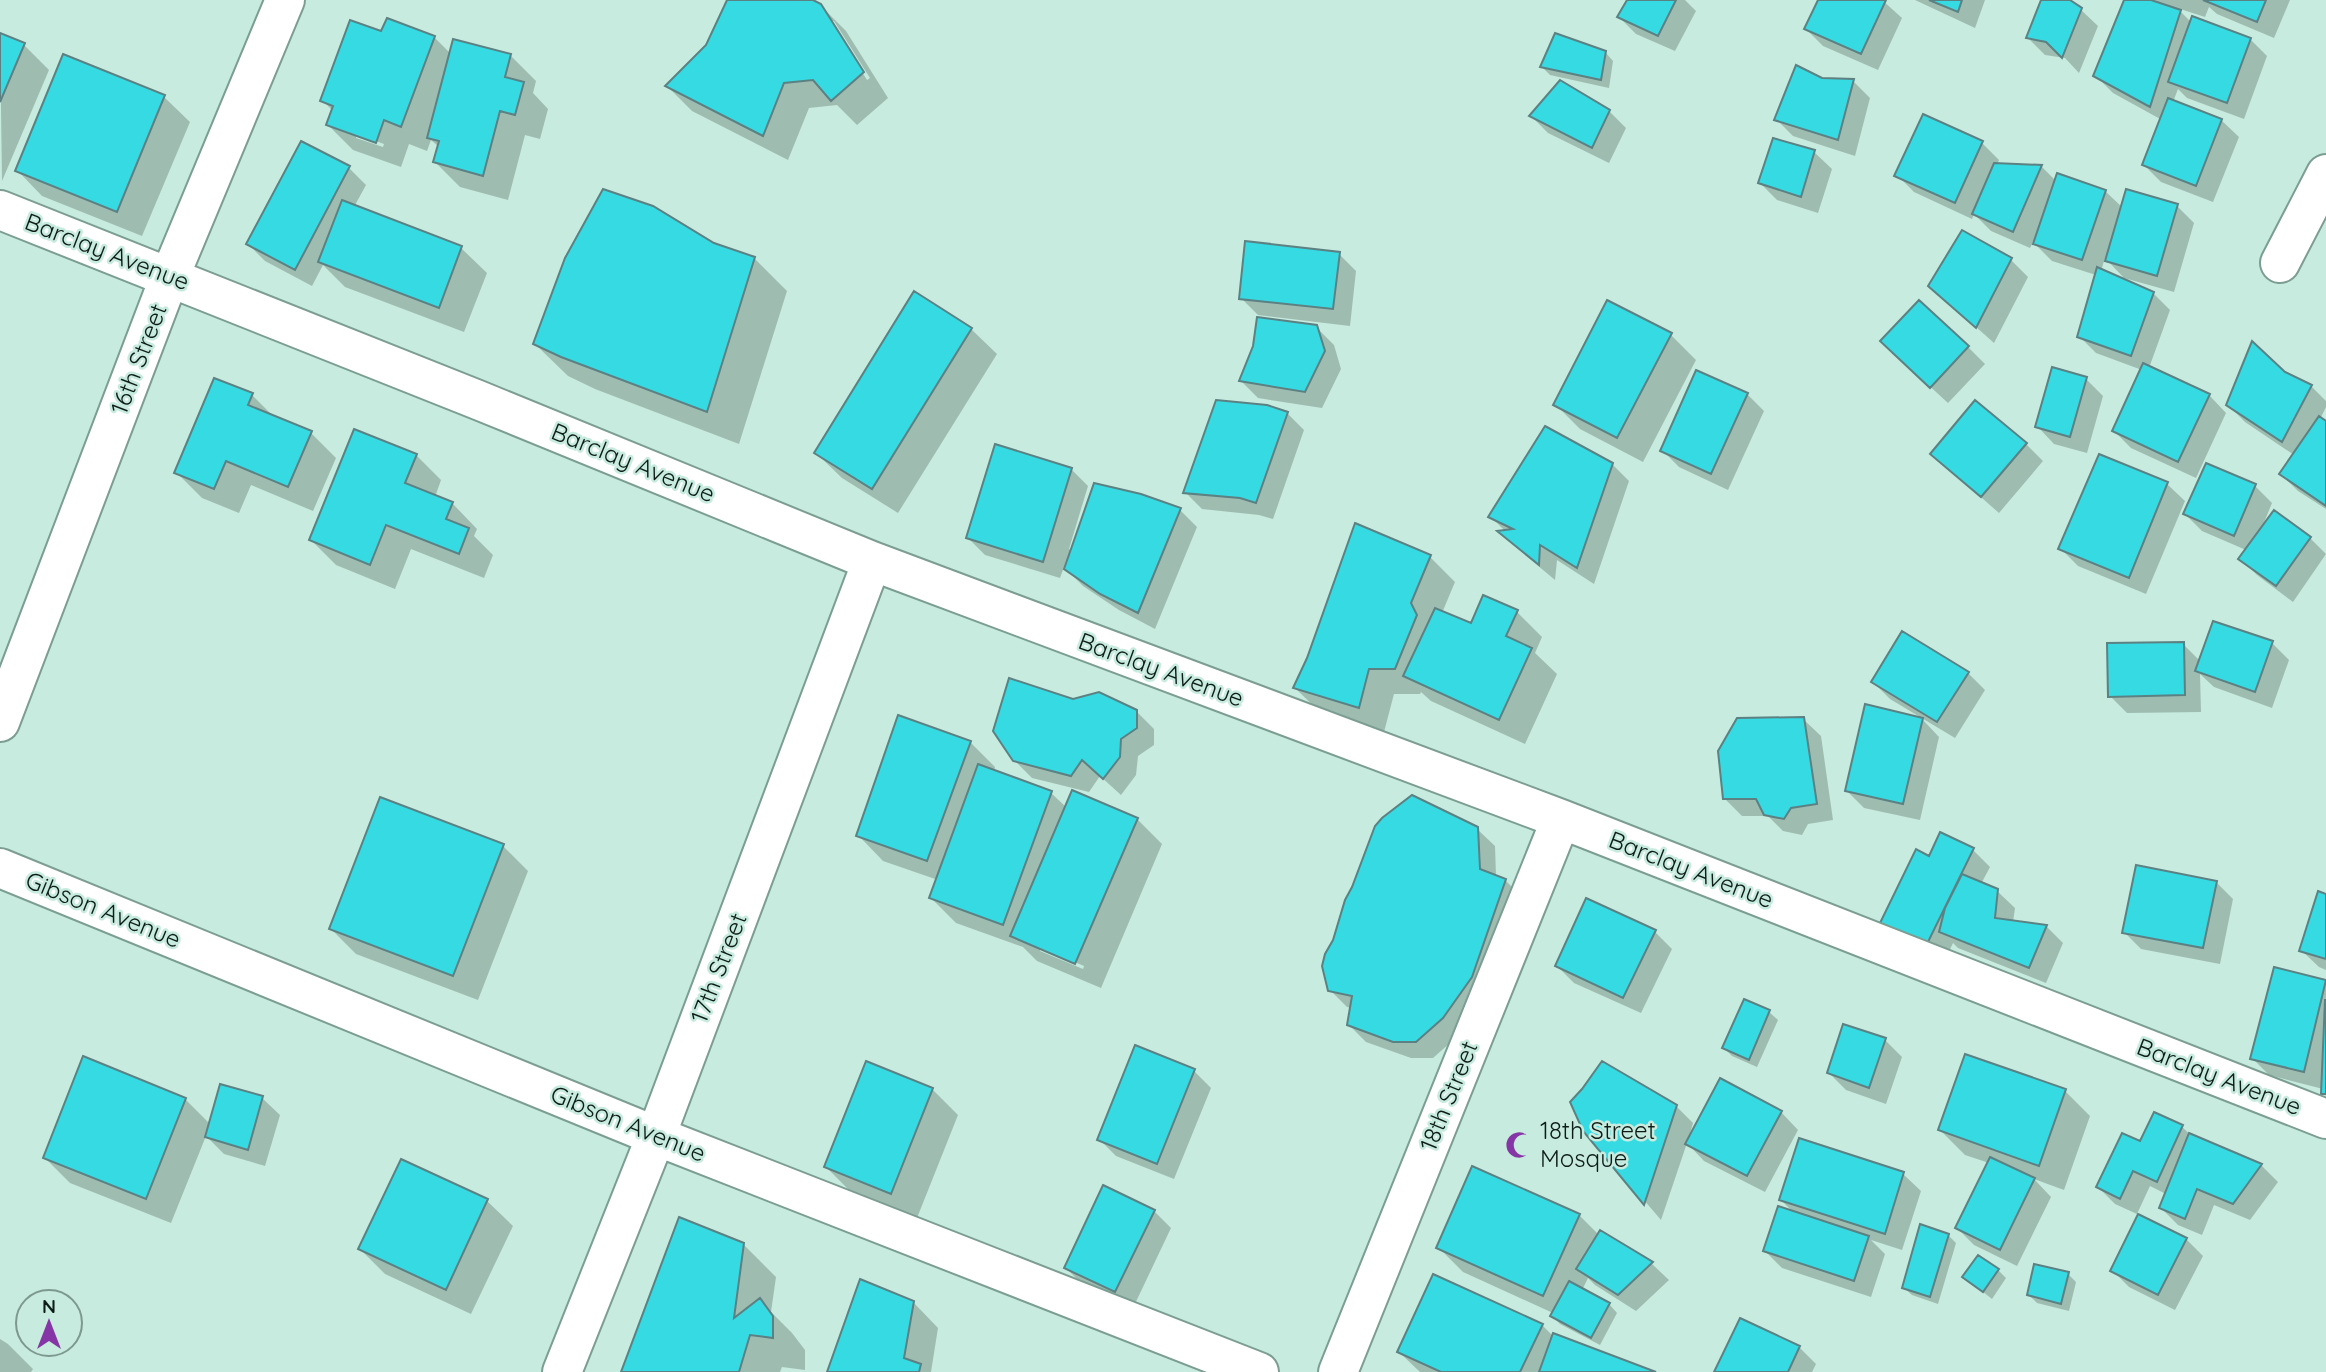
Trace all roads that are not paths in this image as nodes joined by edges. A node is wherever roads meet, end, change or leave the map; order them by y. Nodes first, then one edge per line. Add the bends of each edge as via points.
1 (285, 0) edge
2 (2326, 174) edge
3 (0, 210) edge
4 (2280, 263) dead end
5 (170, 276) junction
6 (872, 561) junction
7 (0, 722) edge
8 (1561, 819) junction
9 (0, 868) edge
10 (2326, 1119) edge
11 (656, 1136) junction
12 (562, 1372) edge
13 (1259, 1372) edge
14 (1338, 1372) edge

1 - 5 street, 16th Street
2 - 4 street
3 - 5 street, Barclay Avenue
5 - 6 street, Barclay Avenue
5 - 7 street, 16th Street
6 - 8 street, Barclay Avenue
6 - 11 street, 17th Street
8 - 10 street, Barclay Avenue
8 - 14 street, 18th Street
9 - 11 street, Gibson Avenue
11 - 12 street, 17th Street
11 - 13 street, Gibson Avenue

